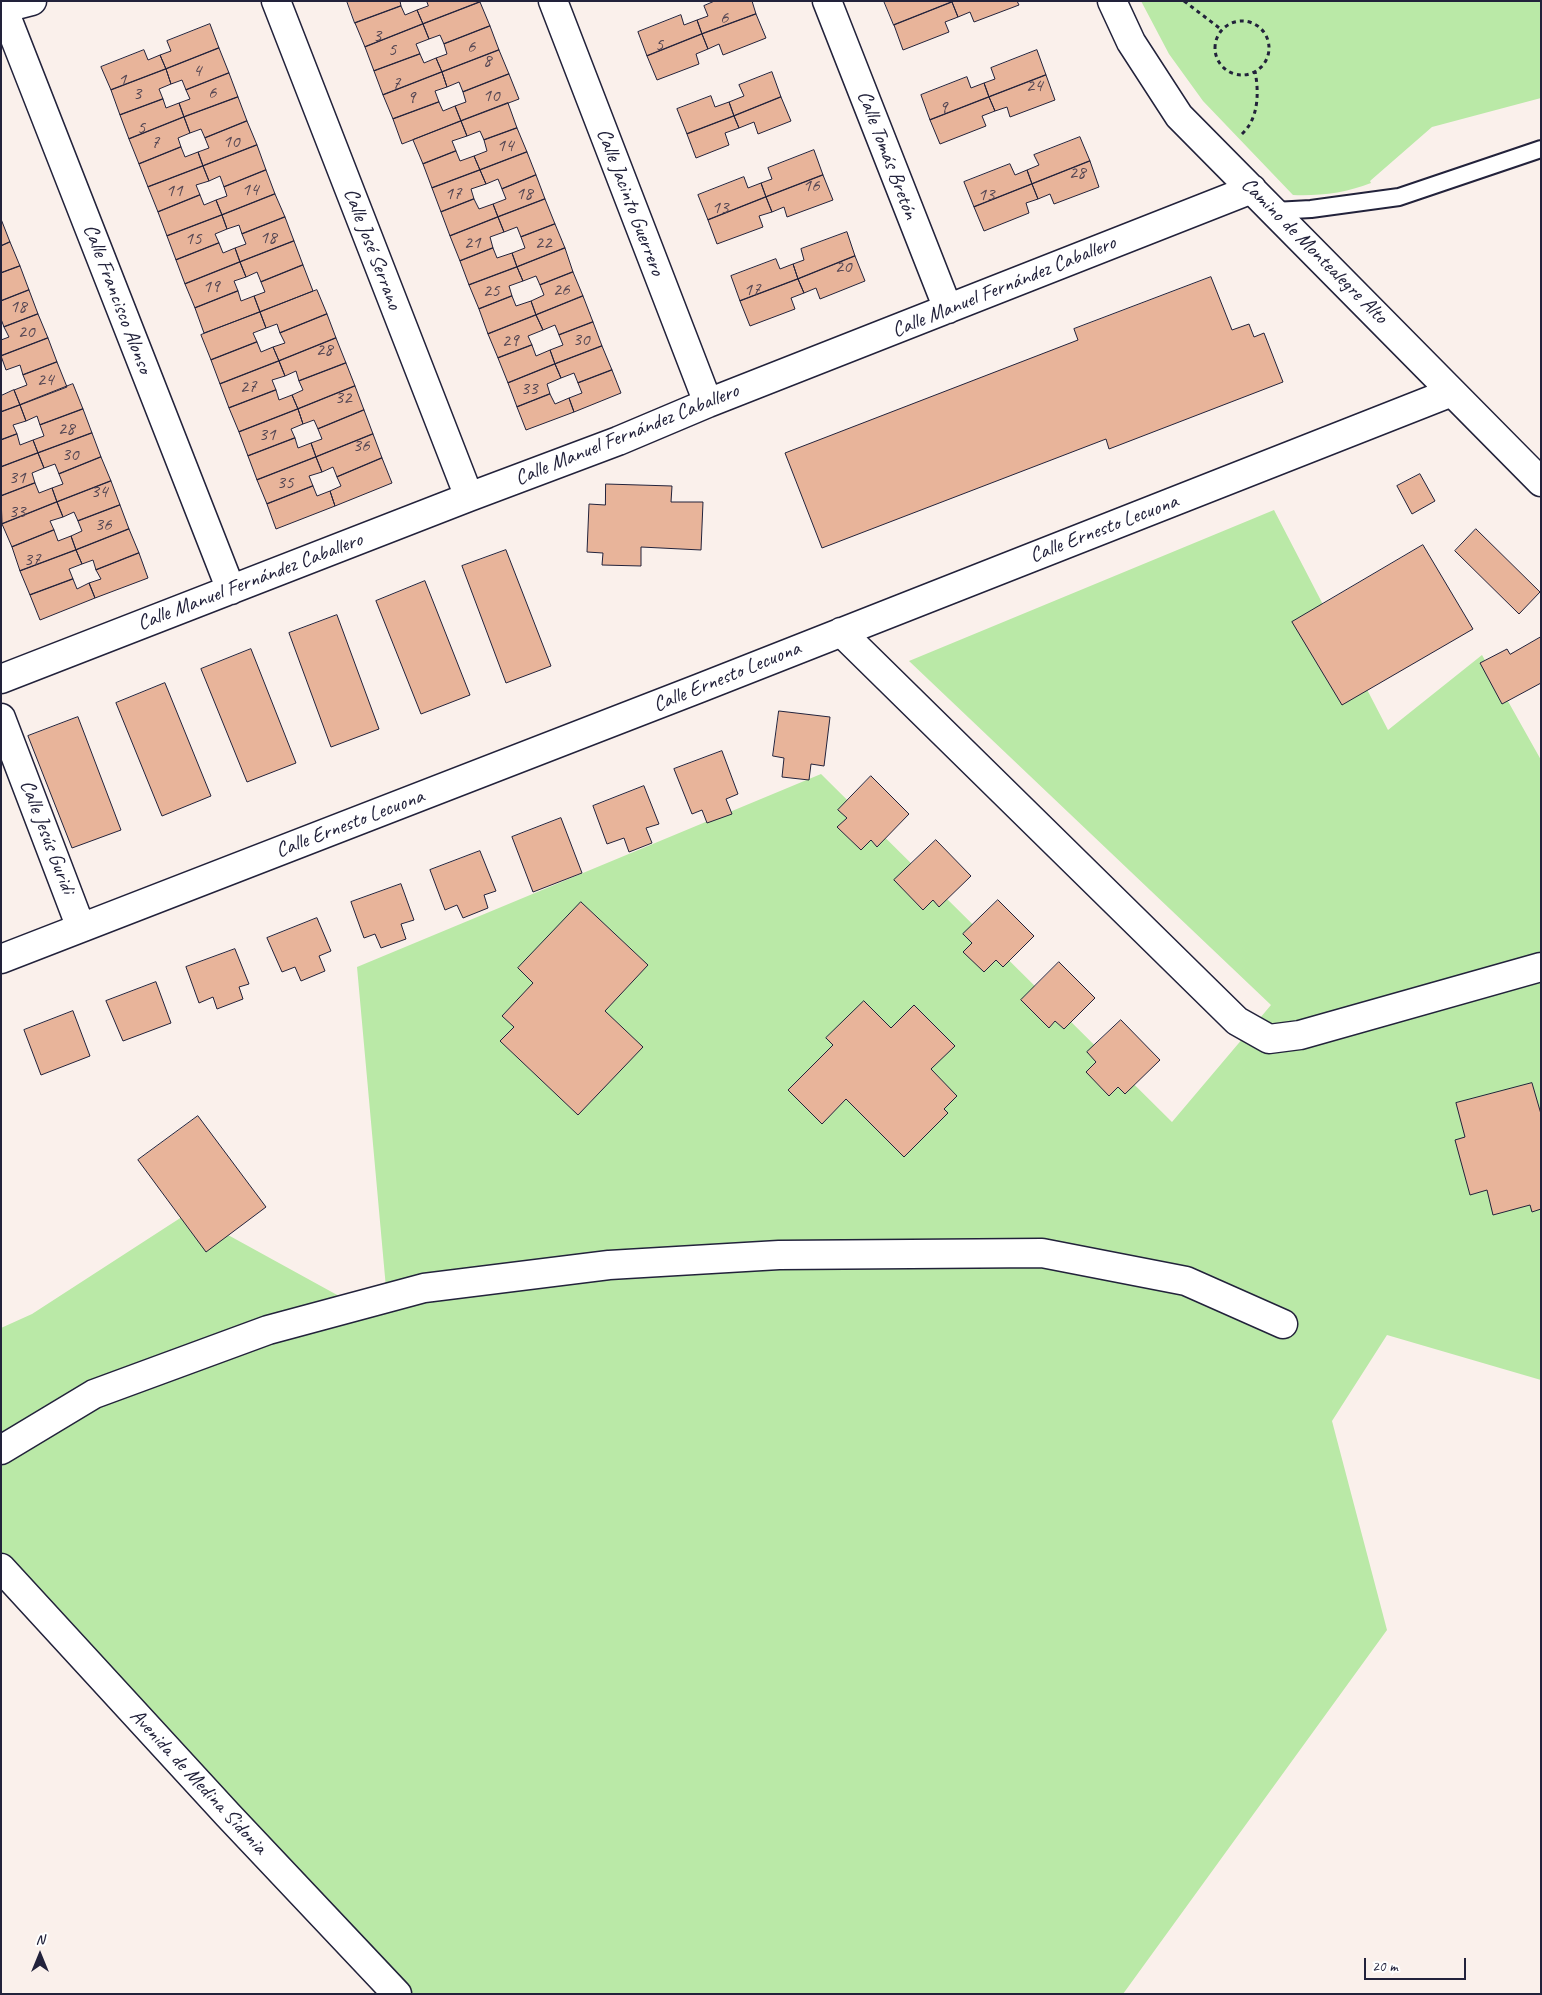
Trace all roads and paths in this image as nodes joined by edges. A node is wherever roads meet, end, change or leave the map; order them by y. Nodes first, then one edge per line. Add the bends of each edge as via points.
1 (32, 1) edge
2 (276, 1) edge
3 (553, 1) edge
4 (827, 1) edge
5 (1112, 1) edge
6 (1184, 1) edge
7 (2, 8) edge
8 (1222, 30) junction
9 (1255, 71) junction
10 (1541, 149) edge
11 (1220, 157) junction
12 (1252, 189) junction
13 (1274, 211) junction
14 (948, 309) junction
15 (1452, 392) junction
16 (708, 403) junction
17 (1541, 482) edge
18 (468, 497) junction
19 (231, 590) junction
20 (841, 632) junction
21 (1, 679) edge
22 (1, 718) edge
23 (81, 928) junction
24 (1, 959) edge
25 (1541, 967) edge
26 (1283, 1324) dead end
27 (1, 1450) edge
28 (1, 1568) edge
29 (397, 1994) edge

1 - 7 street
2 - 18 street, Calle José Serrano
3 - 16 street, Calle Jacinto Guerrero
4 - 14 street, Calle Tomás Bretón
5 - 11 street, Camino de Montealegre Alto via 1131,42 1179,116
6 - 8 path
7 - 19 street, Calle Francisco Alonso
8 - 9 path via 1215,46 1219,63 1233,74
8 - 9 path via 1238,21 1255,24 1262,30 1267,37 1268,55 1265,63
9 - 11 path via 1258,87 1251,120 1246,131
10 - 13 lane via 1399,197
11 - 12 street, Camino de Montealegre Alto
12 - 13 street, Camino de Montealegre Alto
12 - 14 street, Calle Manuel Fernández Caballero
13 - 15 street, Camino de Montealegre Alto
14 - 16 street, Calle Manuel Fernández Caballero
15 - 17 street, Camino de Montealegre Alto
15 - 20 street, Calle Ernesto Lecuona
16 - 18 street, Calle Manuel Fernández Caballero via 618,441
18 - 19 street, Calle Manuel Fernández Caballero
19 - 21 street, Calle Manuel Fernández Caballero
20 - 23 street, Calle Ernesto Lecuona
20 - 25 street via 1237,1022 1269,1039 1300,1035
22 - 23 street, Calle Jesús Guridi
23 - 24 street, Calle Ernesto Lecuona
26 - 27 street via 1186,1281 1042,1253 778,1255 609,1265 424,1288 268,1330 94,1394
28 - 29 street, Avenida de Medina Sidonia

